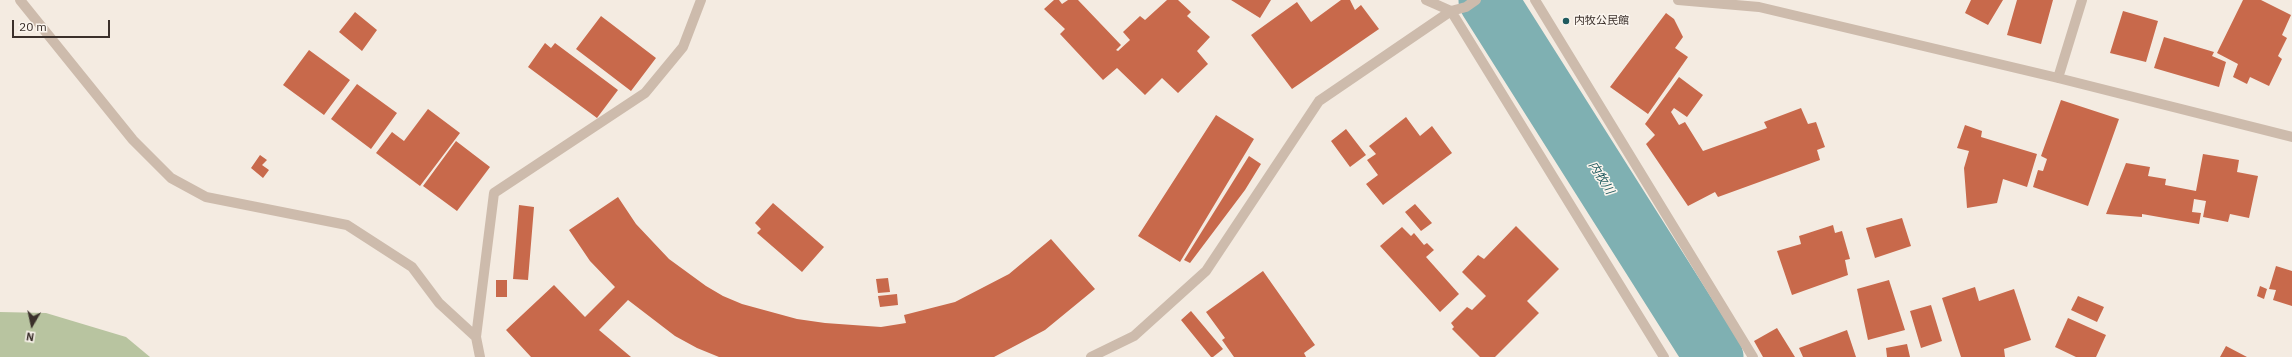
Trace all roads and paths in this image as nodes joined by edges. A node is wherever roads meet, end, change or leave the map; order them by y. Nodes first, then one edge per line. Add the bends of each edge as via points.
1 (20, 0) edge
2 (701, 0) edge
3 (1426, 0) edge
4 (1476, 0) edge
5 (1534, 0) edge
6 (1678, 0) edge
7 (2082, 0) edge
8 (1451, 11) junction
9 (2058, 78) junction
10 (2292, 137) edge
11 (476, 337) junction
12 (480, 357) edge
13 (1091, 357) edge
14 (1664, 357) edge
15 (1753, 357) edge

1 - 11 street via 133,140 171,178 206,197 347,225 412,267 438,303
2 - 11 street via 683,46 645,93 494,192
3 - 8 street
4 - 8 street via 1466,7
5 - 15 street
6 - 9 street via 1759,6
7 - 9 street
8 - 13 street via 1319,101 1206,271 1134,336
8 - 14 street
9 - 10 street
11 - 12 street

